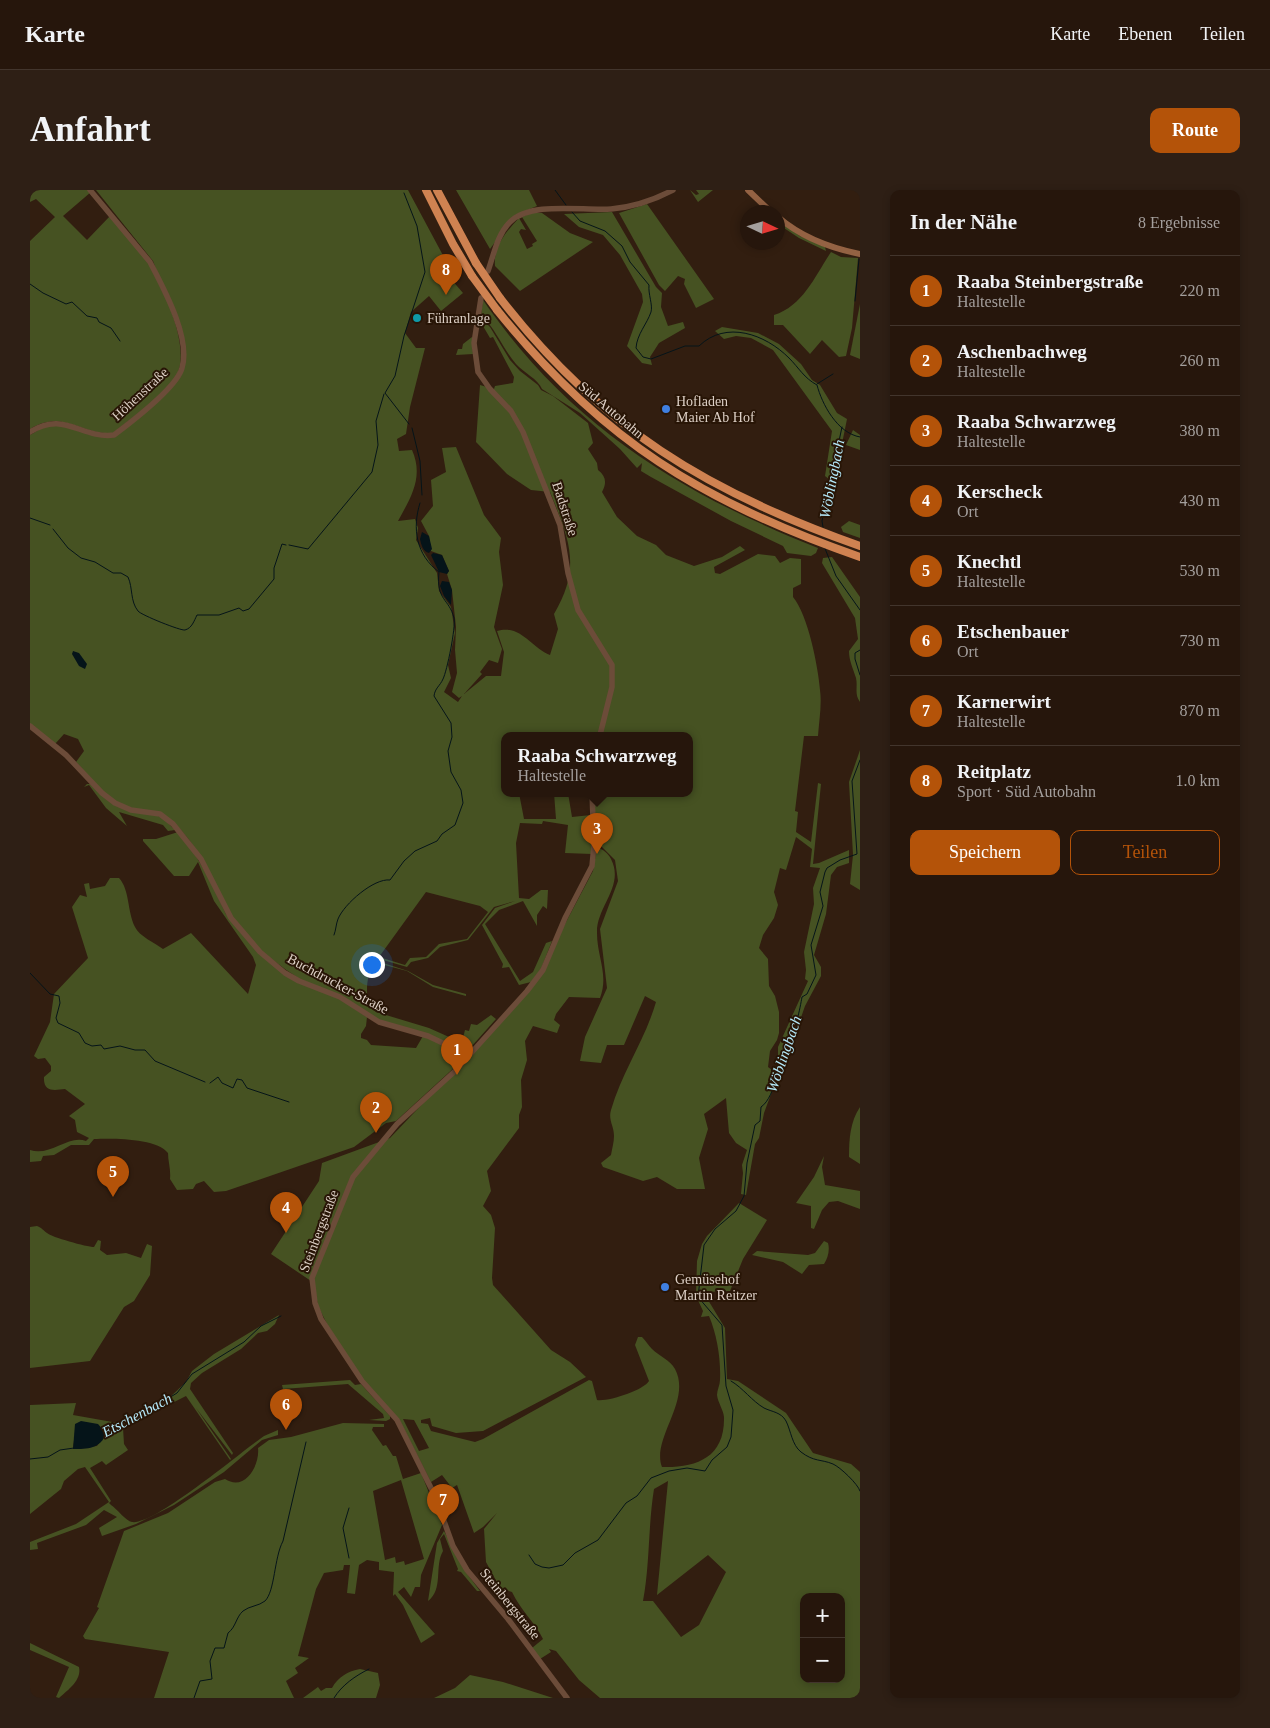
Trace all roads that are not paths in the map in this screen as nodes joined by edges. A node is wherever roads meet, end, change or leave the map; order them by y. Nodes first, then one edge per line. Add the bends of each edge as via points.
1 (90, 190) edge
2 (426, 190) edge
3 (437, 190) edge
4 (673, 190) edge
5 (748, 190) edge
6 (764, 205) edge
7 (785, 222) edge
8 (860, 254) edge
9 (488, 271) dead end
10 (481, 298) dead end
11 (30, 432) edge
12 (860, 546) edge
13 (860, 556) edge
14 (30, 726) edge
15 (601, 732) edge
16 (592, 797) edge
17 (468, 1055) junction
18 (567, 1698) edge

1 - 11 street, Höhenstraße via 156,273 169,299 181,338 182,368 173,384 114,435 105,436 50,422
2 - 13 highway, Süd Autobahn, bridge via 453,244 497,310 549,372 620,436 722,500 812,540
3 - 12 highway, Süd Autobahn, bridge via 476,263 500,298 556,364 616,419 666,456 729,492
4 - 9 street via 622,208 529,212 513,219 500,235
5 - 6 main road
7 - 8 main road via 834,248
10 - 15 street, Badstraße via 474,343 478,372 520,426 560,525 578,610 612,665 612,687
14 - 17 street, Buchdrucker-Straße via 66,755 114,803 131,810 158,814 173,824 201,859 231,918 260,952 285,973 299,982 340,997 379,1022 428,1036
16 - 17 street, Steinbergstraße via 594,842 591,870 565,918 543,970
17 - 18 street, Steinbergstraße via 397,1124 353,1177 313,1274 314,1298 325,1325 362,1381 399,1424 435,1496 453,1546 467,1570

